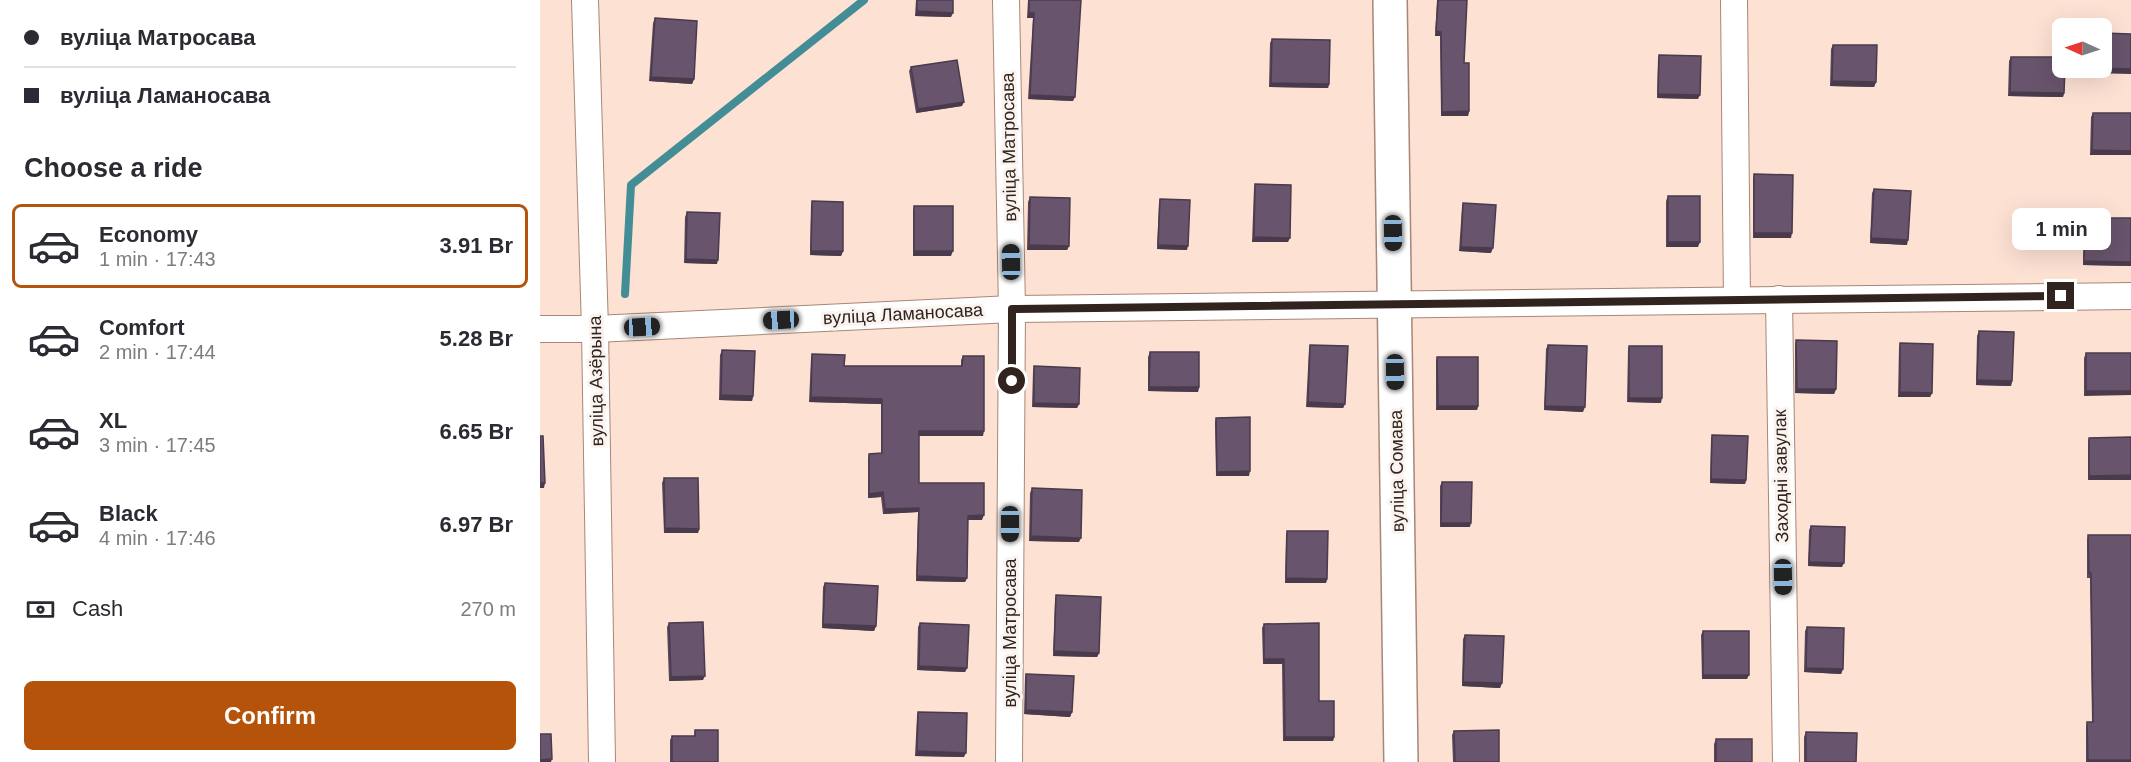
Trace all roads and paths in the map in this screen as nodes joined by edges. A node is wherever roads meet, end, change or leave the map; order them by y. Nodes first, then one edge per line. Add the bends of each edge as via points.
1 (585, 0) edge
2 (1005, 0) edge
3 (1390, 0) edge
4 (1734, 0) edge
5 (2131, 296) edge
6 (1779, 299) junction
7 (1737, 300) junction
8 (1394, 303) junction
9 (1012, 309) junction
10 (540, 329) edge
11 (595, 329) junction
12 (602, 762) edge
13 (1009, 762) edge
14 (1401, 762) edge
15 (1786, 762) edge

1 - 11 street, вуліца Азёрына
2 - 9 street, вуліца Матросава
3 - 8 street, вуліца Сомава
4 - 7 street
5 - 6 street, вуліца Ламаносава
6 - 7 street, вуліца Ламаносава
6 - 15 street, Заходні завулак
7 - 8 street, вуліца Ламаносава
8 - 9 street, вуліца Ламаносава
8 - 14 street, вуліца Сомава
9 - 11 street, вуліца Ламаносава
9 - 13 street, вуліца Матросава
10 - 11 street, вуліца Ламаносава
11 - 12 street, вуліца Азёрына

